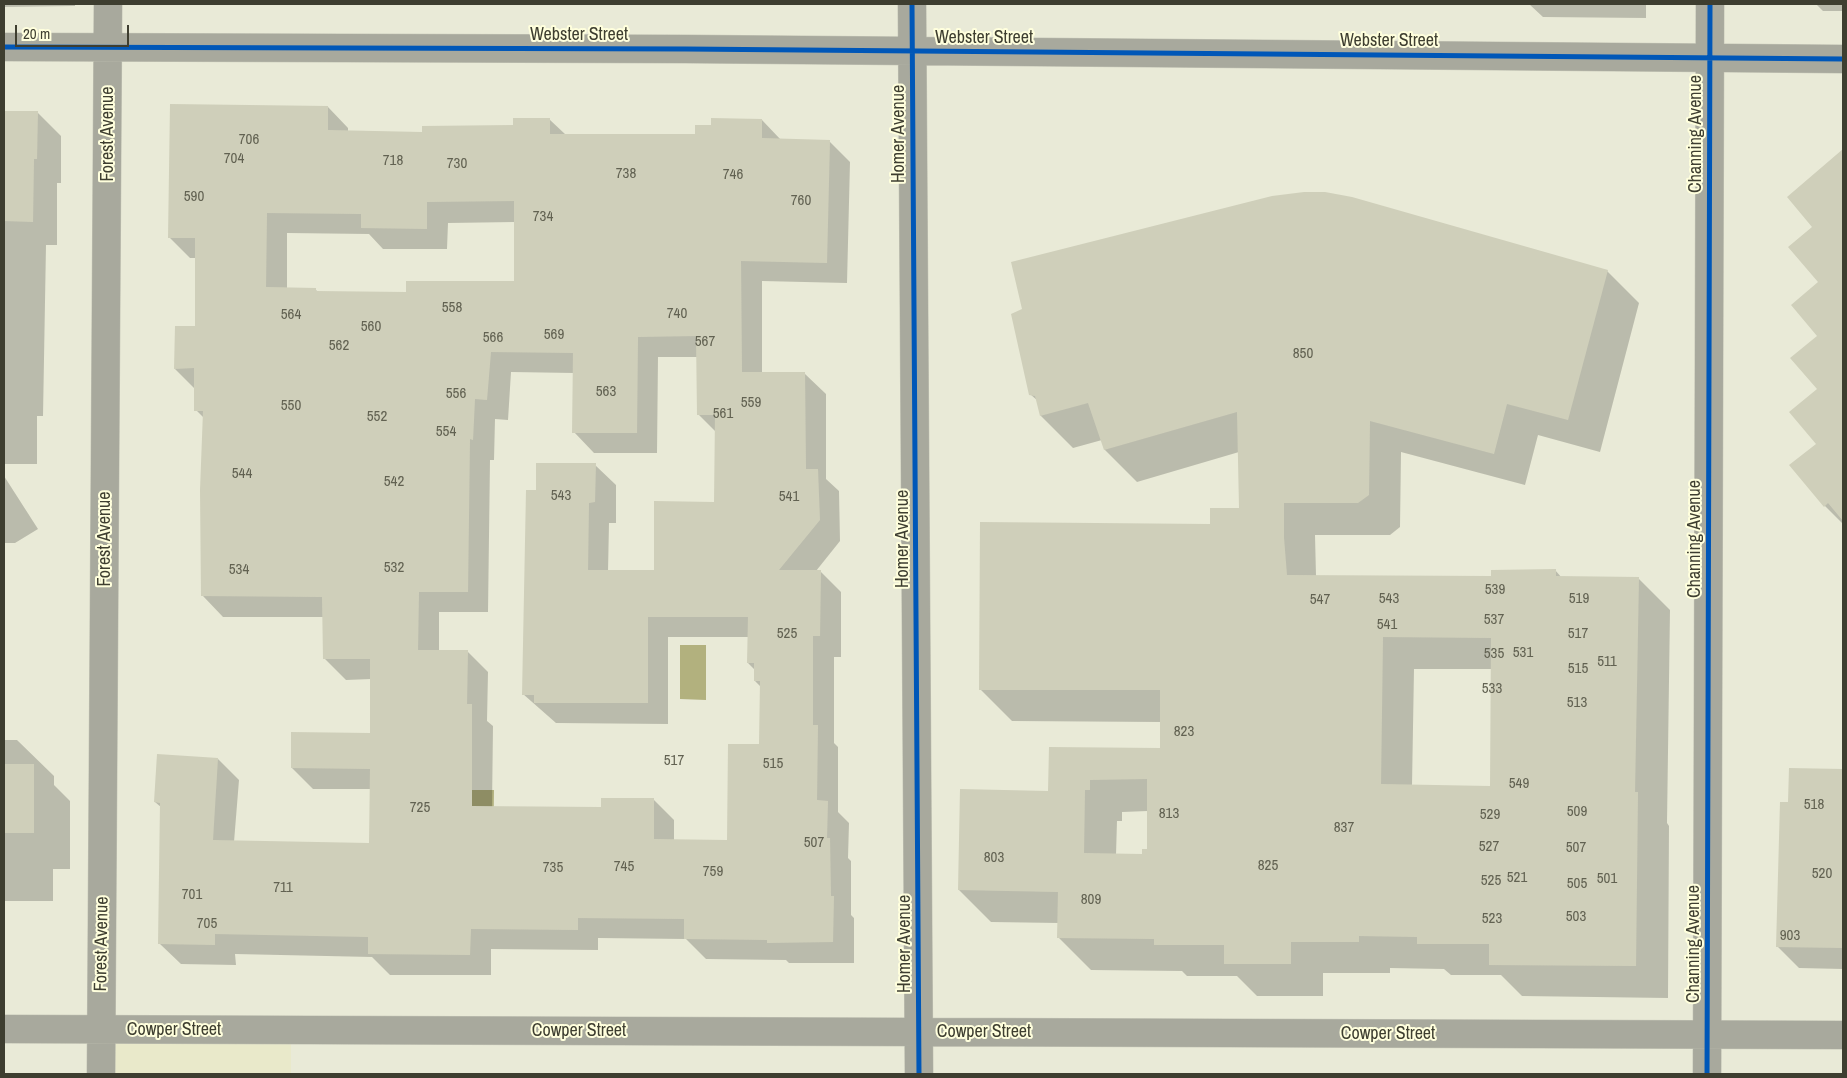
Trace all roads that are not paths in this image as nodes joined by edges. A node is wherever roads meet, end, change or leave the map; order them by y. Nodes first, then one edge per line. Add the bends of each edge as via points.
1 (108, 4) edge
2 (912, 4) edge
3 (1710, 4) edge
4 (4, 47) edge
5 (108, 47) junction
6 (912, 52) junction
7 (1710, 58) junction
8 (1843, 59) edge
9 (4, 1029) edge
10 (101, 1030) junction
11 (920, 1032) junction
12 (1708, 1035) junction
13 (1843, 1035) edge
14 (101, 1074) edge
15 (919, 1074) edge
16 (1707, 1074) edge

1 - 5 street, Forest Avenue
2 - 6 street, Homer Avenue
3 - 7 street, Channing Avenue
4 - 5 street, Webster Street
5 - 6 street, Webster Street
5 - 10 street, Forest Avenue
6 - 7 street, Webster Street
6 - 11 street, Homer Avenue
7 - 8 street, Webster Street
7 - 12 street, Channing Avenue
9 - 10 street, Cowper Street
10 - 11 street, Cowper Street
10 - 14 street, Forest Avenue
11 - 12 street, Cowper Street
11 - 15 street, Homer Avenue
12 - 13 street, Cowper Street
12 - 16 street, Channing Avenue

